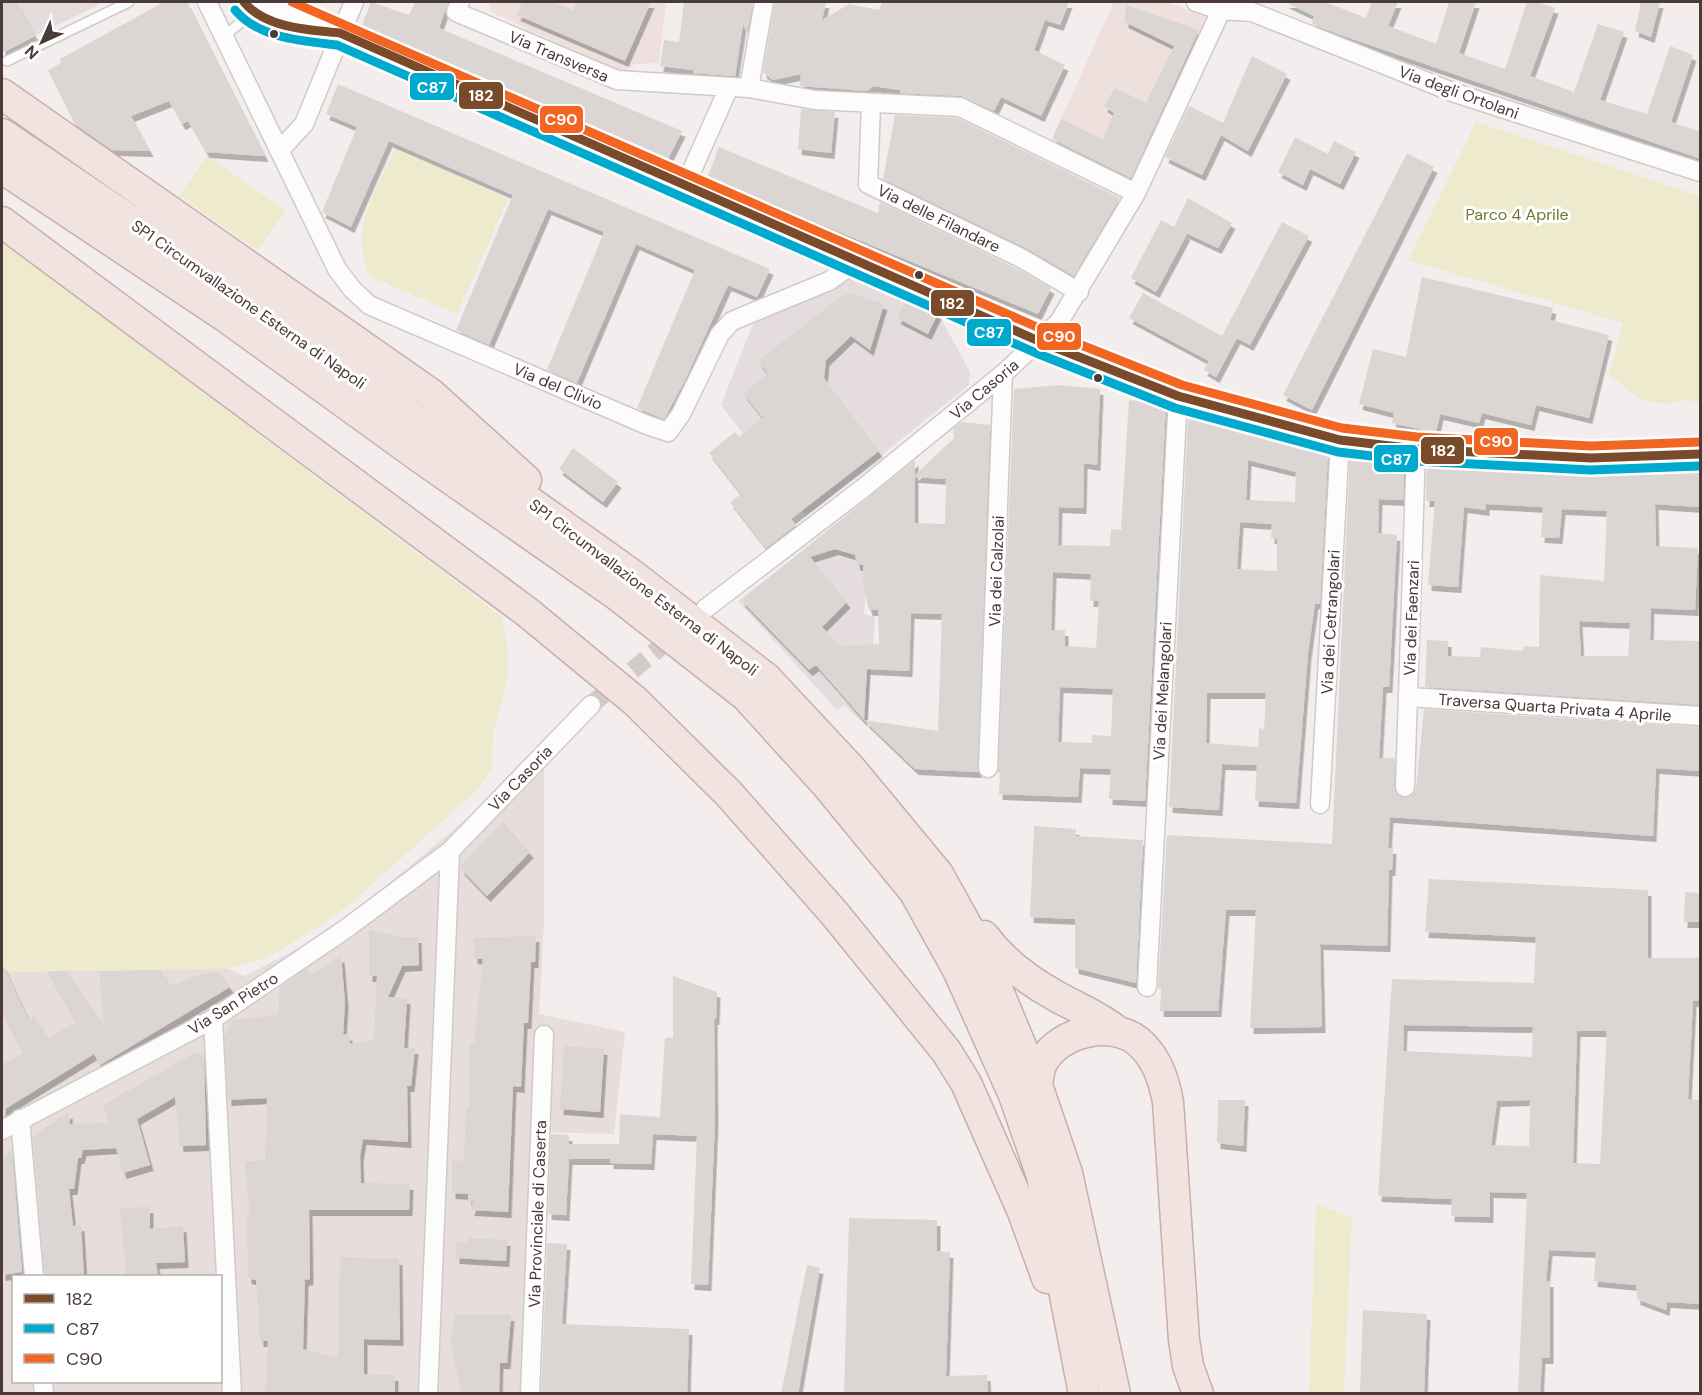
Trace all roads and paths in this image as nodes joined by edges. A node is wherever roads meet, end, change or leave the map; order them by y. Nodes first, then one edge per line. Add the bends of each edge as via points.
1 (129, 2) edge
2 (207, 2) edge
3 (244, 2) edge
4 (354, 2) edge
5 (460, 2) edge
6 (764, 2) edge
7 (1196, 2) edge
8 (1222, 6) edge
9 (258, 7) edge
10 (340, 33) junction
11 (224, 36) junction
12 (7, 61) dead end
13 (729, 87) junction
14 (749, 88) junction
15 (2, 94) edge
16 (871, 104) junction
17 (2, 134) edge
18 (281, 148) junction
19 (2, 168) edge
20 (1701, 172) edge
21 (685, 186) junction
22 (1136, 193) junction
23 (2, 222) edge
24 (858, 261) junction
25 (1079, 292) junction
26 (1041, 342) junction
27 (321, 369) junction
28 (1003, 374) junction
29 (1178, 396) junction
30 (1340, 440) junction
31 (1416, 449) junction
32 (1701, 454) edge
33 (572, 531) junction
34 (705, 609) dead end
35 (1409, 697) junction
36 (591, 705) tunnel mouth
37 (1701, 716) edge
38 (988, 768) dead end
39 (1405, 787) dead end
40 (1320, 804) dead end
41 (450, 851) junction
42 (956, 906) junction
43 (1147, 987) dead end
44 (213, 1018) junction
45 (1117, 1031) junction
46 (544, 1035) dead end
47 (1037, 1085) junction
48 (20, 1119) junction
49 (2, 1130) edge
50 (34, 1275) edge
51 (1079, 1364) junction
52 (232, 1394) edge
53 (428, 1394) edge
54 (530, 1394) edge
55 (1084, 1394) edge
56 (1115, 1394) edge
57 (1198, 1394) edge

1 - 12 lane
2 - 11 street, Via del Clivio
3 - 9 lane
4 - 10 street
5 - 13 street, Via Transversa via 456,12 617,81
6 - 14 street
7 - 8 street, Via degli Ortolani
8 - 20 street, Via degli Ortolani via 1252,12 1455,93
8 - 22 street, Via Casoria
9 - 10 street
9 - 11 lane
10 - 18 street via 304,124
10 - 21 street
11 - 18 street, Via del Clivio
13 - 14 street, Via Transversa
13 - 21 street
14 - 16 street via 815,100
15 - 33 highway via 431,394 521,475
16 - 22 street via 960,107
16 - 25 street, Via delle Filandare via 868,184 1021,258
17 - 27 highway, SP1 Circumvallazione Esterna di Napoli via 239,294
18 - 24 street, Via del Clivio via 337,269 369,305 668,432 681,414 720,334 732,321 829,281
19 - 27 highway, SP1 Circumvallazione Esterna di Napoli via 226,317
21 - 24 street
22 - 25 street, Via Casoria
23 - 51 highway via 527,612 635,701 729,794 834,913 946,1051 966,1083 1023,1212
24 - 26 street
25 - 26 street, Via Casoria
26 - 28 street, Via Casoria
26 - 29 street
27 - 33 highway, SP1 Circumvallazione Esterna di Napoli
27 - 51 highway, SP1 Circumvallazione Esterna di Napoli via 746,696 826,784 914,891 958,970 1014,1095 1042,1176
28 - 34 street, Via Casoria
28 - 38 street, Via dei Calzolai
29 - 30 street
29 - 43 street, Via dei Melangolari
30 - 31 street
30 - 40 street, Via dei Cetrangolari
31 - 32 street via 1591,458
31 - 35 street, Via dei Faenzari
33 - 42 highway, SP1 Circumvallazione Esterna di Napoli via 766,678 851,769 938,874
35 - 37 street, Traversa Quarta Privata 4 Aprile
35 - 39 street, Via dei Faenzari
36 - 41 street, Via Casoria
41 - 44 street, Via San Pietro via 347,928
41 - 53 street
42 - 45 highway via 999,957
42 - 47 highway, SP1 Circumvallazione Esterna di Napoli via 984,957
44 - 48 street, Via San Pietro
44 - 52 street
45 - 47 highway via 1100,1029 1056,1046 1042,1063
45 - 57 highway via 1142,1044 1163,1078 1168,1102 1184,1340
46 - 54 street, Via Provinciale di Caserta
47 - 56 highway, SP1 Circumvallazione Esterna di Napoli via 1067,1173
48 - 49 street, Via San Pietro
48 - 50 street
51 - 55 highway, SP1 Circumvallazione Esterna di Napoli

